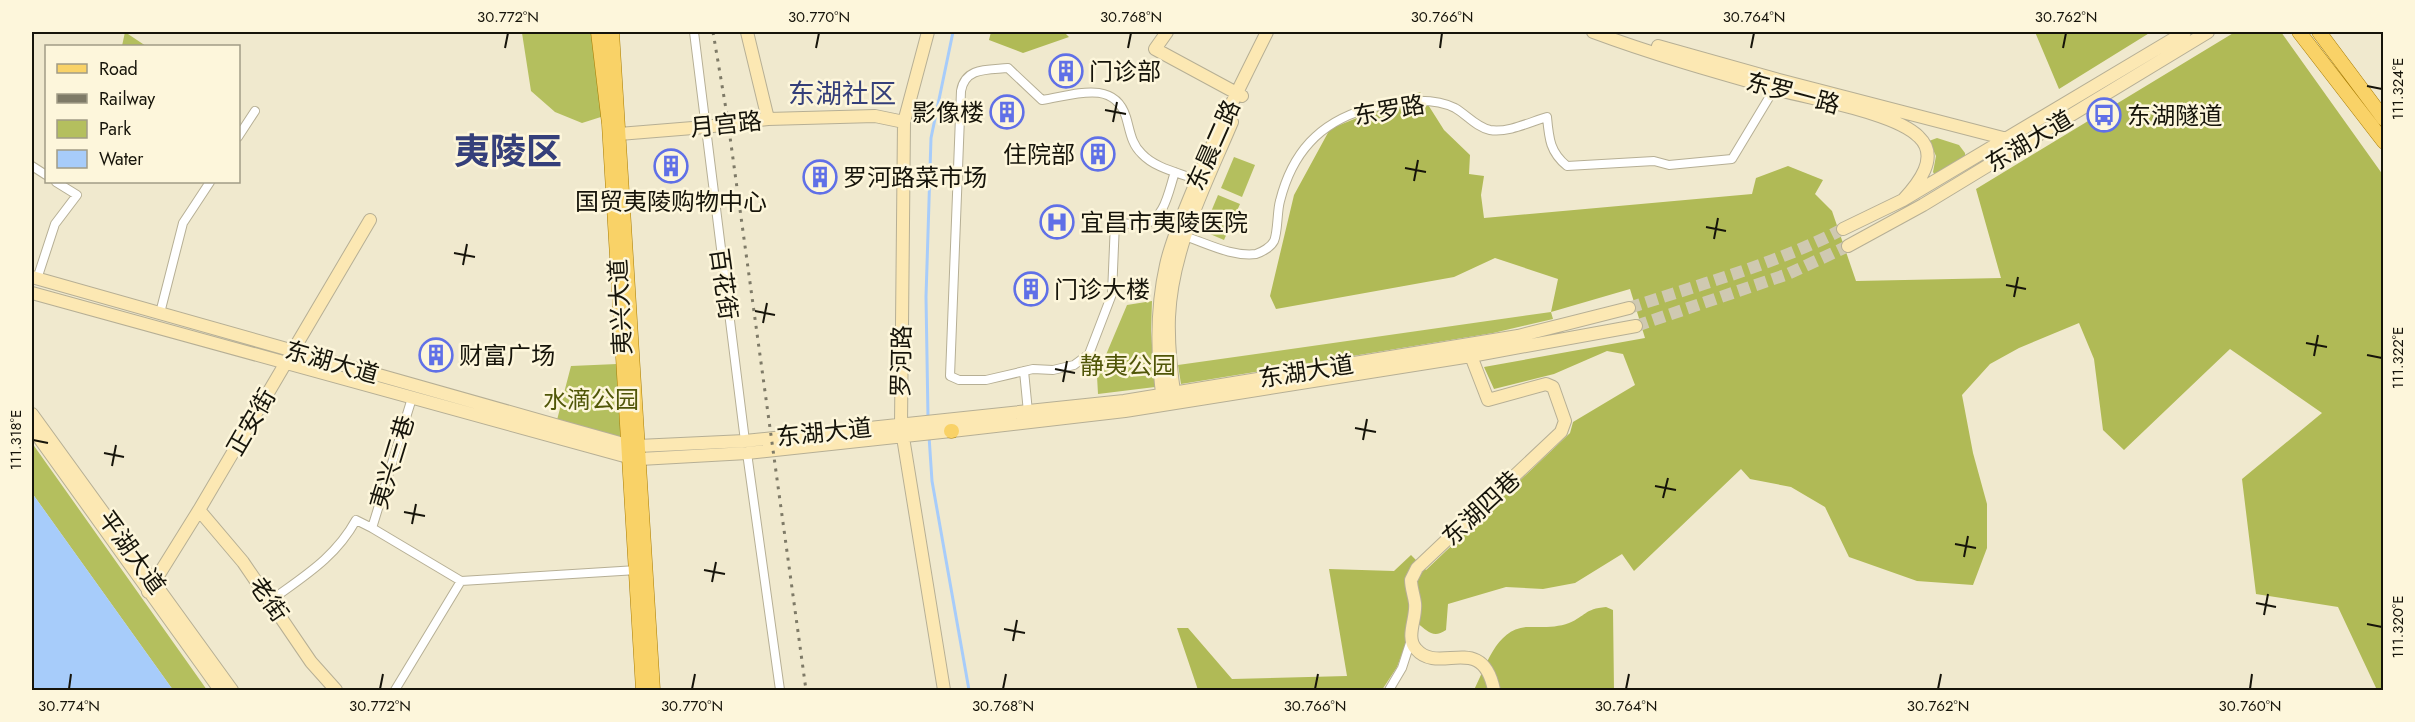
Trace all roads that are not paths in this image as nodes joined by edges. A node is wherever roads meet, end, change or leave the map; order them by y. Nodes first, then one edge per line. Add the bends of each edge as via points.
1 (598, 32) edge
2 (612, 32) edge
3 (693, 32) edge
4 (747, 32) edge
5 (921, 32) edge
6 (928, 32) edge
7 (1167, 32) edge
8 (1267, 32) edge
9 (1276, 32) edge
10 (1593, 32) edge
11 (1615, 32) edge
12 (2185, 32) edge
13 (2208, 32) edge
14 (2299, 32) edge
15 (2319, 32) edge
16 (1777, 85) junction
17 (1240, 95) junction
18 (255, 111) dead end
19 (768, 119) junction
20 (2384, 119) edge
21 (901, 122) junction
22 (705, 127) junction
23 (240, 134) edge
24 (619, 134) junction
25 (2007, 139) junction
26 (2384, 142) edge
27 (32, 166) edge
28 (1175, 172) junction
29 (45, 174) edge
30 (1201, 182) junction
31 (58, 183) edge
32 (209, 183) edge
33 (1903, 200) junction
34 (370, 220) dead end
35 (1843, 229) tunnel mouth
36 (1180, 235) junction
37 (1848, 246) tunnel mouth
38 (34, 278) edge
39 (32, 293) edge
40 (1629, 308) tunnel mouth
41 (160, 313) junction
42 (1636, 326) tunnel mouth
43 (292, 351) junction
44 (1471, 356) junction
45 (285, 363) junction
46 (1024, 371) junction
47 (412, 398) junction
48 (1169, 399) junction
49 (1028, 412) junction
50 (32, 414) edge
51 (952, 427) junction
52 (32, 428) edge
53 (897, 431) junction
54 (746, 447) junction
55 (633, 452) junction
56 (199, 510) junction
57 (372, 528) junction
58 (637, 570) junction
59 (461, 581) junction
60 (151, 587) junction
61 (270, 600) junction
62 (1412, 640) junction
63 (220, 690) edge
64 (232, 690) edge
65 (336, 690) edge
66 (395, 690) edge
67 (643, 690) edge
68 (653, 690) edge
69 (780, 690) edge
70 (935, 690) edge
71 (944, 690) edge
72 (1389, 690) edge
73 (1494, 690) edge

1 - 55 main road, 夷兴大道 via 609,124
2 - 24 main road, 夷兴大道
3 - 22 street, 百花街
4 - 19 main road
5 - 21 main road, 罗河路
6 - 21 main road, 罗河路
7 - 17 main road via 1155,49
8 - 17 main road, 东晨二路
9 - 17 main road, 东晨二路
10 - 16 main road, 东罗一路 via 1668,58
11 - 16 main road, 东罗一路
12 - 25 main road, 东湖大道
13 - 37 main road, 东湖大道 via 1923,205
14 - 26 main road
15 - 20 main road
16 - 25 main road, 东罗一路
16 - 33 main road, 东罗一路 via 1895,120 1920,137 1927,149 1926,167 1922,178
16 - 36 street, 东罗路 via 1732,159 1669,165 1654,160 1567,166 1557,158 1550,144 1547,117 1505,130 1491,130 1480,127 1444,102 1421,101 1366,109 1327,125 1306,146 1291,170 1280,200 1274,241 1266,250 1255,254 1222,250
17 - 30 main road, 东晨二路
18 - 23 street
19 - 21 main road, 月宫路 via 874,116
19 - 22 main road, 月宫路
21 - 53 main road, 罗河路
22 - 24 main road, 月宫路
22 - 54 street, 百花街
24 - 55 main road, 夷兴大道
25 - 33 main road, 东湖大道
27 - 29 street
28 - 30 street
28 - 46 street via 1160,213 1152,221 1115,222 1112,294 1089,354 1074,365
28 - 46 street via 1148,161 1139,152 1121,105 1109,94 1093,91 1042,100 1008,68 978,71 966,78 961,103 950,376 986,380
30 - 36 main road, 东晨二路
31 - 38 street via 76,195 55,224
32 - 41 street via 183,223
33 - 35 main road, 东湖大道
34 - 43 main road, 正安街
36 - 48 main road, 东晨二路 via 1169,317
38 - 41 main road, 东湖大道
39 - 45 main road, 东湖大道
40 - 48 main road, 东湖大道 via 1541,332
41 - 43 main road, 东湖大道
42 - 44 main road, 东湖大道
43 - 45 main road, 正安街
43 - 55 main road, 东湖大道
44 - 48 main road, 东湖大道
44 - 62 main road, 东湖四巷 via 1488,400 1546,384 1553,387 1565,421 1561,432 1413,573 1411,588 1416,604
45 - 47 main road, 东湖大道
45 - 56 main road, 正安街
46 - 49 street
47 - 55 main road, 东湖大道
47 - 57 street, 夷兴三巷
48 - 49 main road, 东湖大道
48 - 51 main road, 东湖大道 via 1099,415
49 - 51 main road, 东湖大道
50 - 60 main road, 平湖大道
51 - 53 main road, 东湖大道
52 - 60 main road, 平湖大道
53 - 54 main road, 东湖大道
53 - 70 main road, 罗河路
53 - 71 main road, 罗河路
54 - 55 main road, 东湖大道
54 - 69 street, 百花街
55 - 58 main road, 夷兴大道
55 - 68 main road, 夷兴大道
56 - 60 main road, 正安街
56 - 61 main road, 老街
57 - 59 street, 夷兴三巷
57 - 61 street via 356,520 331,555
58 - 59 street
58 - 67 main road, 夷兴大道
59 - 66 street
60 - 63 main road, 平湖大道
60 - 64 main road, 平湖大道
61 - 65 main road, 老街 via 311,662
62 - 72 street
62 - 73 main road via 1416,650 1428,656 1471,658 1479,662 1489,673

